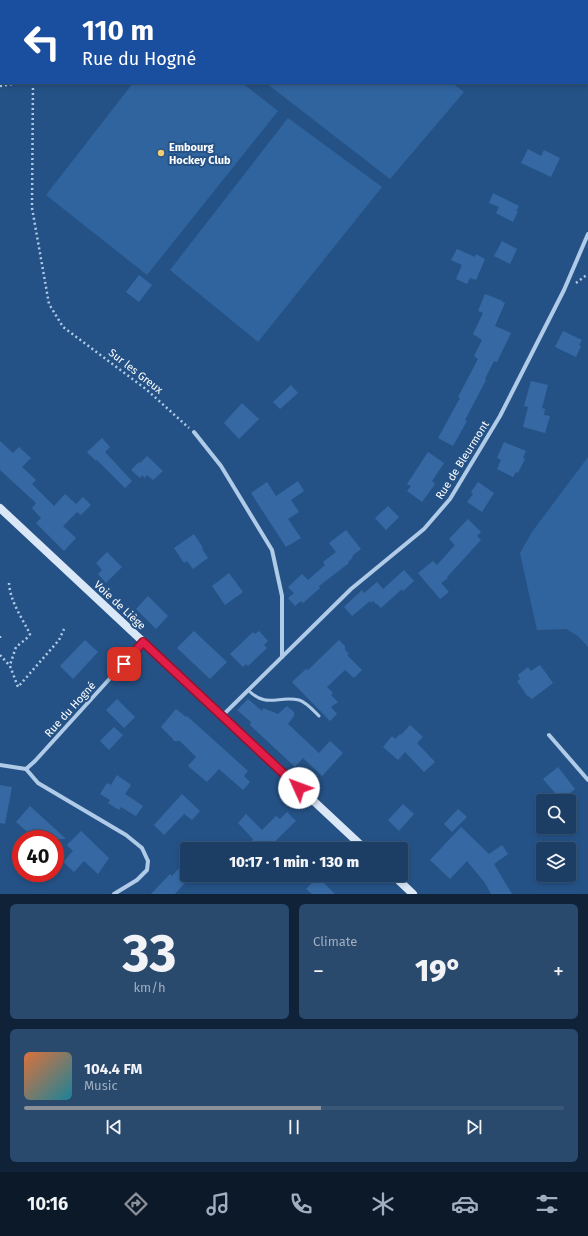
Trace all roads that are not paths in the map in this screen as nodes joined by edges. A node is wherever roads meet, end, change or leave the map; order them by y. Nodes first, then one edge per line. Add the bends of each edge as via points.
1 (588, 234) edge
2 (194, 432) road end
3 (0, 508) edge
4 (143, 642) junction
5 (282, 657) junction
6 (248, 690) junction
7 (222, 716) junction
8 (318, 716) dead end
9 (549, 735) dead end
10 (0, 765) edge
11 (26, 769) junction
12 (588, 780) edge
13 (357, 842) edge
14 (400, 882) edge
15 (114, 894) edge
16 (413, 894) edge

1 - 5 street, Rue de Bleurmont via 564,290 500,416 450,499 424,529 351,589
2 - 5 street via 221,466 272,550 282,596
3 - 4 street, Voie de Liège
4 - 7 street, Voie de Liège
4 - 11 street, Rue du Hogné
5 - 6 street, Rue de Bleurmont
6 - 7 street, Rue de Bleurmont
6 - 8 lane via 256,698 267,701 300,700
7 - 13 street, Voie de Liège
9 - 12 street
10 - 11 street
11 - 15 street via 38,783 126,835 142,848 148,860 147,870 137,880
14 - 16 street

